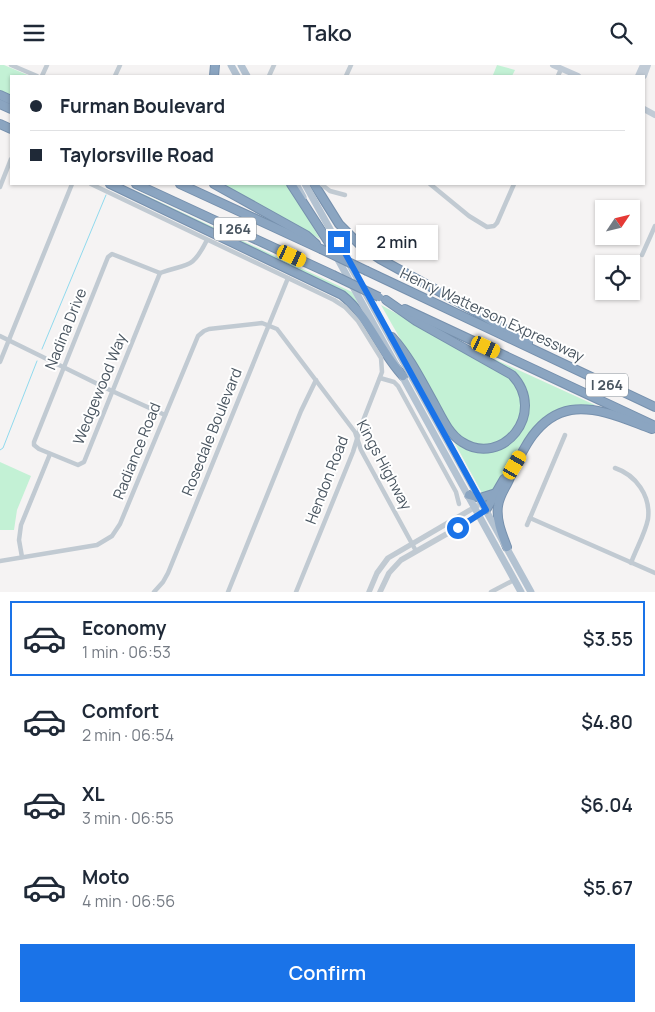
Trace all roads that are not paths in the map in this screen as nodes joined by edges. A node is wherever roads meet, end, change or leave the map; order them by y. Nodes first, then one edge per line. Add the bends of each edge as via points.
1 (10, 65) edge
2 (554, 65) edge
3 (561, 69) junction
4 (35, 75) edge
5 (558, 75) edge
6 (576, 75) edge
7 (10, 162) edge
8 (72, 185) edge
9 (93, 185) edge
10 (112, 185) edge
11 (138, 185) edge
12 (182, 185) edge
13 (216, 185) edge
14 (292, 185) edge
15 (297, 185) edge
16 (306, 185) edge
17 (315, 185) edge
18 (322, 185) edge
19 (431, 185) edge
20 (514, 185) edge
21 (0, 187) edge
22 (345, 195) dead end
23 (655, 226) edge
24 (207, 240) junction
25 (321, 249) junction
26 (333, 249) junction
27 (642, 255) dead end
28 (160, 273) junction
29 (288, 278) junction
30 (382, 299) junction
31 (270, 325) junction
32 (0, 336) edge
33 (392, 337) junction
34 (9, 340) junction
35 (0, 362) edge
36 (559, 363) junction
37 (64, 368) junction
38 (403, 376) junction
39 (380, 378) junction
40 (316, 380) junction
41 (112, 391) junction
42 (655, 407) edge
43 (165, 415) junction
44 (655, 426) edge
45 (655, 430) edge
46 (565, 435) dead end
47 (356, 439) junction
48 (50, 454) junction
49 (515, 465) junction
50 (615, 468) dead end
51 (496, 493) junction
52 (469, 495) junction
53 (483, 503) junction
54 (459, 504) dead end
55 (475, 507) junction
56 (479, 515) junction
57 (530, 518) junction
58 (527, 525) dead end
59 (412, 543) junction
60 (506, 547) junction
61 (416, 551) junction
62 (22, 557) junction
63 (0, 561) edge
64 (631, 563) junction
65 (655, 573) edge
66 (514, 580) junction
67 (154, 592) edge
68 (228, 592) edge
69 (296, 592) edge
70 (369, 592) edge
71 (380, 592) edge
72 (491, 592) edge
73 (521, 592) edge
74 (532, 592) edge

1 - 4 street
2 - 3 main road
3 - 5 street
3 - 6 main road
7 - 21 street
8 - 34 street
9 - 24 street
10 - 38 highway via 342,295 358,310 390,362
11 - 30 highway, Henry Watterson Expressway / I 264, bridge
12 - 25 highway, Henry Watterson Expressway / I 264
13 - 25 highway via 306,235
14 - 26 highway
15 - 26 main road
16 - 33 main road
17 - 36 highway via 338,223 366,250 482,315
18 - 22 street
19 - 20 street via 484,227 491,227 498,220
23 - 27 street
24 - 28 street via 191,264
24 - 29 street
25 - 36 highway, Henry Watterson Expressway / I 264, bridge
26 - 38 main road
28 - 37 street, Nadina Drive via 115,254 109,256
28 - 41 street, Wedgewood Way
29 - 31 street, Rosedale Boulevard
29 - 39 street via 334,300 354,317 381,358
30 - 33 highway via 512,375 521,388 525,403 523,421 516,432 506,442 494,447 477,448 462,442 450,430 403,349
30 - 44 highway, Henry Watterson Expressway / I 264
31 - 40 street, Kings Highway via 277,329
31 - 43 street, Radiance Road via 244,325 200,333
31 - 67 street, Rosedale Boulevard via 168,573
32 - 34 street
33 - 53 main road
34 - 35 street
34 - 37 street
36 - 42 highway, Henry Watterson Expressway / I 264
37 - 41 street
37 - 48 street, Nadina Drive via 34,443 36,448
38 - 52 main road
39 - 47 street, Hendon Road
39 - 54 street via 394,382 400,391 456,492
40 - 47 street, Kings Highway via 355,432
40 - 68 street
41 - 43 street
41 - 48 street, Wedgewood Way via 82,464
43 - 62 street, Radiance Road via 120,524 112,536 97,545
45 - 49 highway via 599,411 567,411 539,428
46 - 57 street
47 - 59 street, Kings Highway
47 - 69 street, Hendon Road
48 - 62 street via 21,525
49 - 51 highway
49 - 60 highway via 498,507
50 - 64 street via 637,482 647,505 647,523
51 - 53 highway
51 - 53 highway
52 - 53 highway
52 - 55 main road
53 - 55 street
53 - 56 street
53 - 60 main road
55 - 56 main road
55 - 59 street
56 - 61 street
56 - 66 main road
57 - 58 street
57 - 64 street
59 - 61 street, Kings Highway
59 - 70 street via 388,558
60 - 74 main road
61 - 71 street via 392,569
62 - 63 street, Radiance Road
64 - 65 street
66 - 72 street
66 - 73 main road

